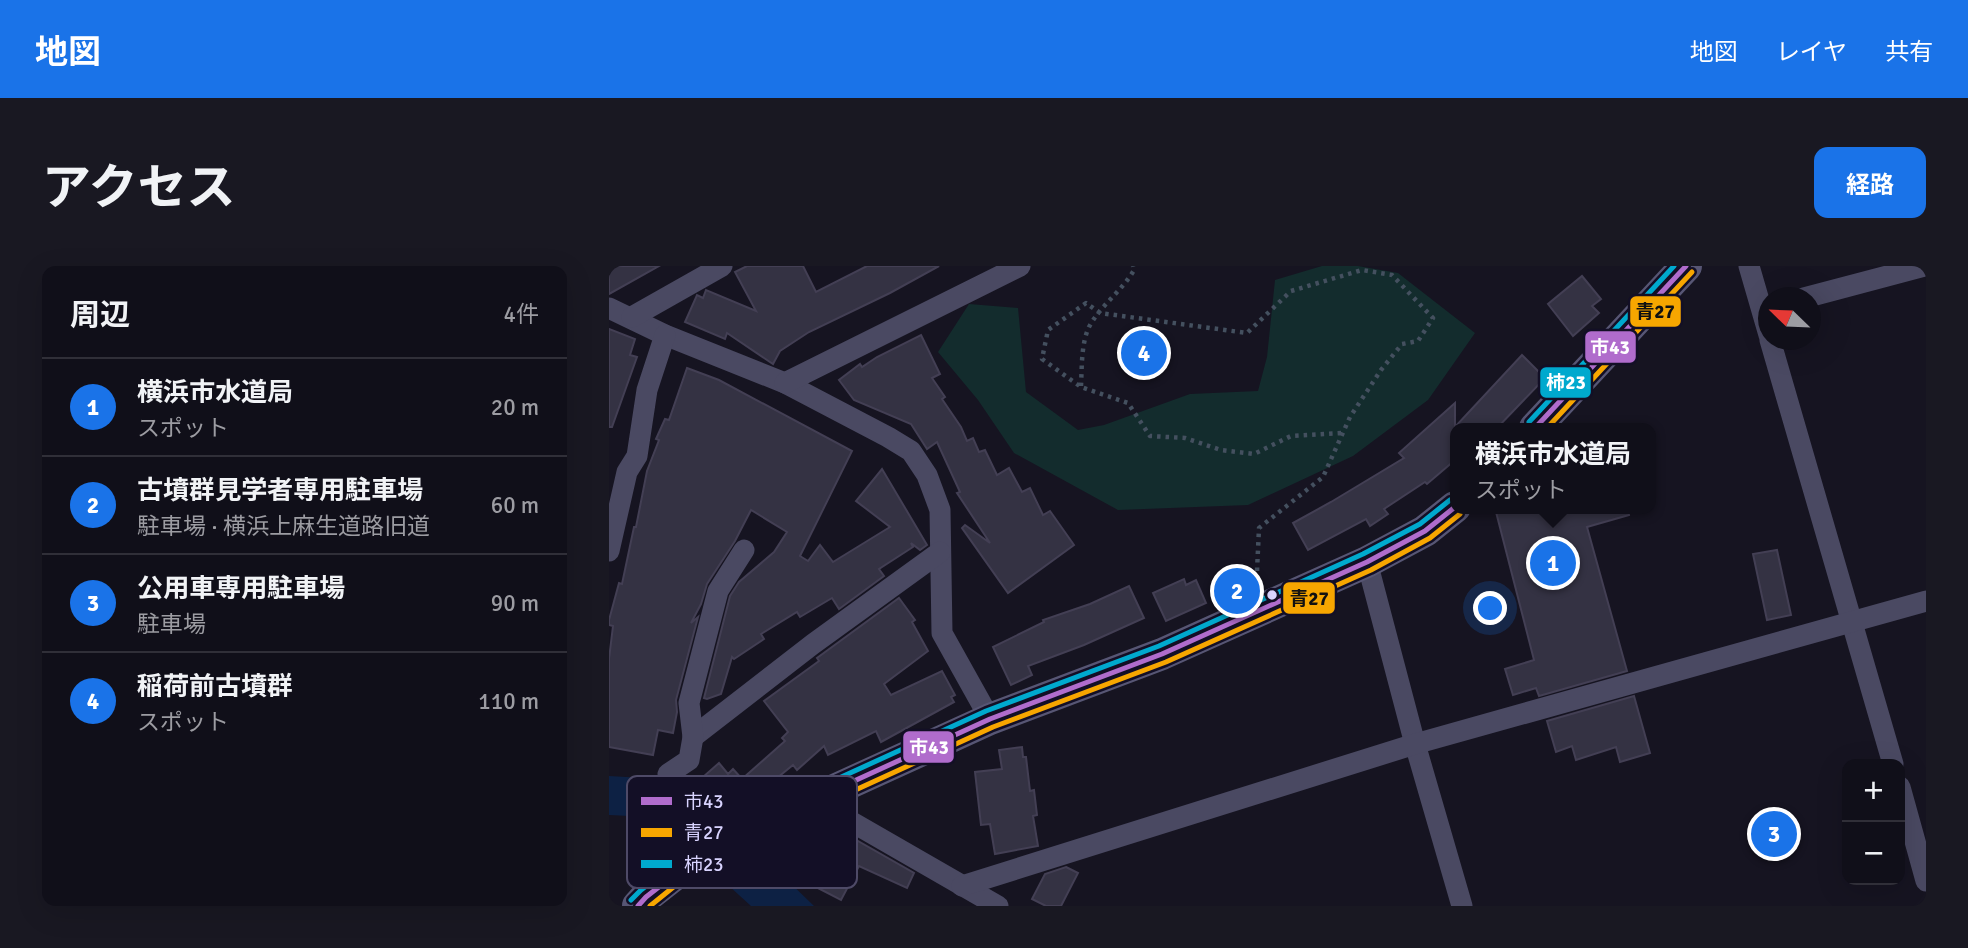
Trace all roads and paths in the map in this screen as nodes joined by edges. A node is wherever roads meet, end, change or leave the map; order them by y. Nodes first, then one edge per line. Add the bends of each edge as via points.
1 (722, 266) edge
2 (1020, 266) edge
3 (1133, 266) edge
4 (1686, 266) edge
5 (1749, 266) edge
6 (1925, 266) edge
7 (1758, 290) edge
8 (1821, 294) edge
9 (609, 308) edge
10 (1100, 313) junction
11 (632, 317) junction
12 (665, 335) junction
13 (1773, 350) edge
14 (785, 383) junction
15 (1081, 387) junction
16 (1540, 423) edge
17 (1343, 433) junction
18 (618, 469) edge
19 (1450, 511) edge
20 (744, 550) dead end
21 (609, 551) edge
22 (940, 552) junction
23 (1367, 562) junction
24 (1257, 570) dead end
25 (1926, 601) edge
26 (1851, 622) junction
27 (990, 719) junction
28 (692, 737) junction
29 (1415, 744) junction
30 (1892, 759) edge
31 (668, 774) dead end
32 (857, 780) edge
33 (1905, 805) edge
34 (857, 825) edge
35 (1926, 881) edge
36 (962, 886) junction
37 (657, 888) edge
38 (638, 906) edge
39 (998, 906) edge
40 (1462, 906) edge

1 - 11 street
2 - 14 street
3 - 10 path via 1126,285
4 - 16 street
5 - 7 street
6 - 8 street
9 - 11 street
10 - 15 path via 1089,327
10 - 15 path via 1086,303 1048,330 1042,359
10 - 17 path via 1247,333 1291,291 1362,270 1392,275 1433,318 1418,341 1402,344 1381,370
11 - 12 street
12 - 14 street
12 - 18 street via 647,390 637,456
13 - 26 street
14 - 22 street via 911,452 927,475 940,510
15 - 17 path via 1128,403 1150,436 1185,438 1221,450 1254,454 1290,436
17 - 24 path via 1323,477 1259,528
18 - 21 street
19 - 23 street via 1425,531
20 - 28 street via 717,591 689,703
22 - 27 street via 942,633
22 - 28 street
23 - 27 street via 1162,654
23 - 29 street
25 - 26 street
26 - 29 street
26 - 30 street
27 - 32 street
28 - 31 street via 689,760
29 - 36 street
29 - 40 street
33 - 35 street
34 - 36 street
36 - 39 street
37 - 38 street

